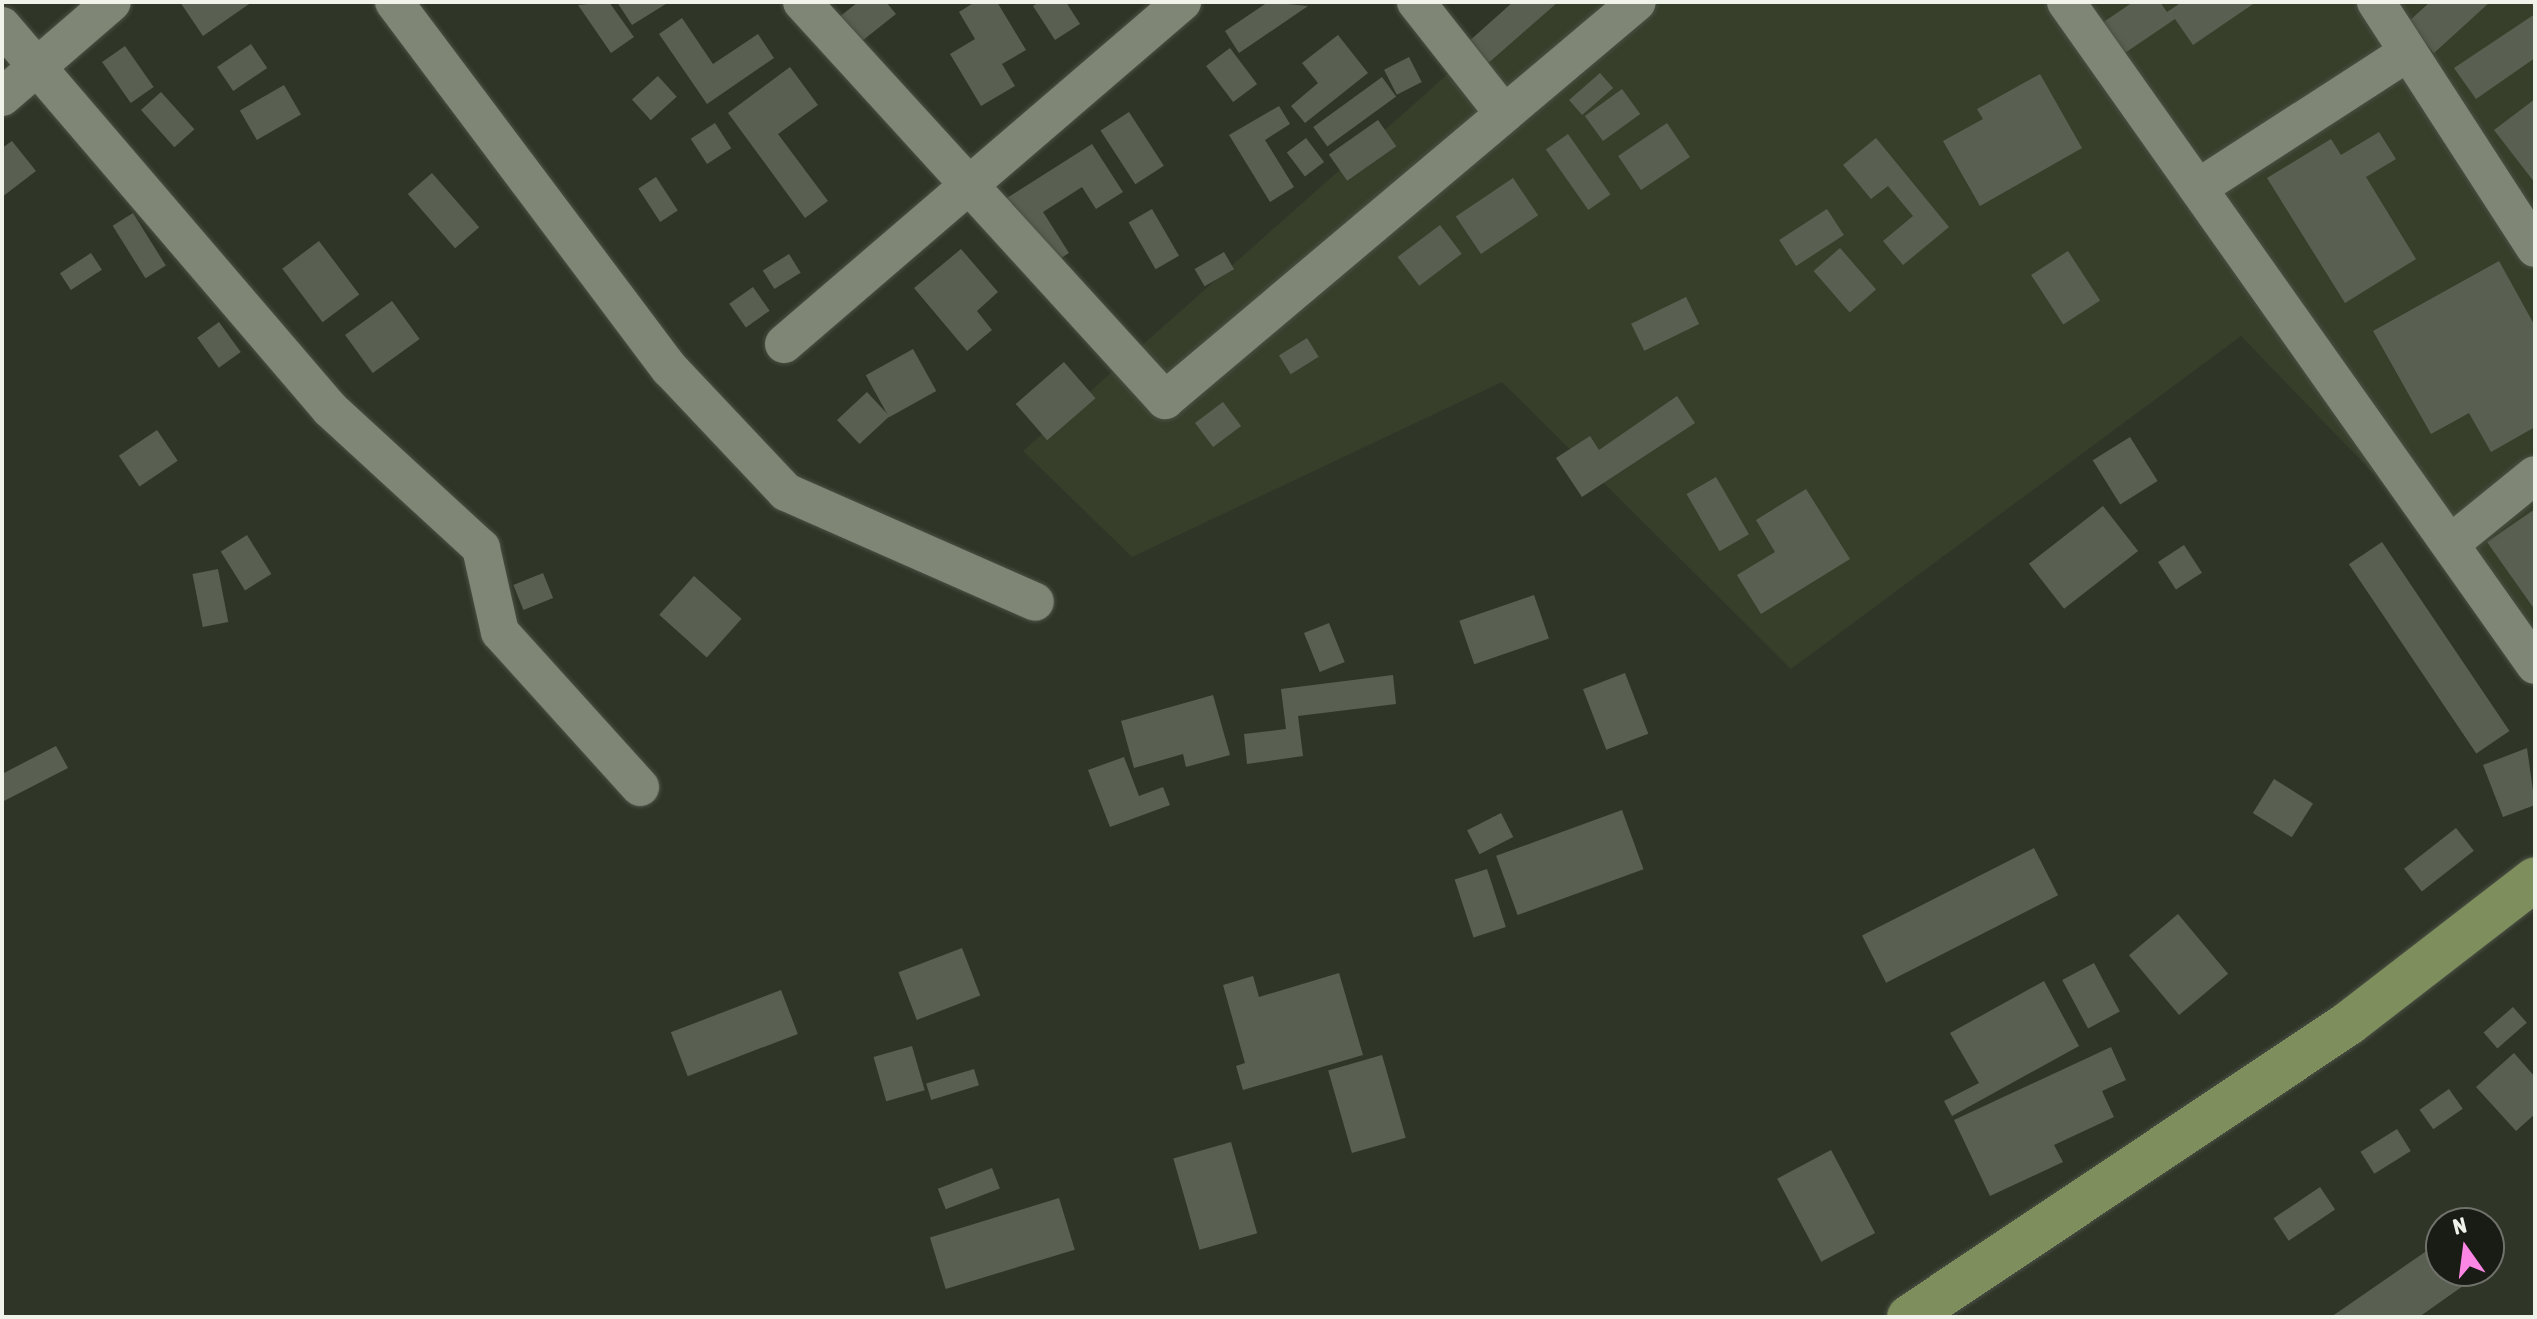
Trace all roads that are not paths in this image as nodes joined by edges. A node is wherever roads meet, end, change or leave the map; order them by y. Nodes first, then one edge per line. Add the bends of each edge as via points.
1 (112, 2) edge
2 (394, 2) edge
3 (802, 2) edge
4 (1182, 2) edge
5 (1416, 2) edge
6 (1637, 2) edge
7 (2376, 2) edge
8 (2082, 7) edge
9 (2, 26) edge
10 (2408, 52) junction
11 (35, 64) junction
12 (2, 97) edge
13 (1504, 114) junction
14 (972, 183) junction
15 (2198, 188) junction
16 (2535, 248) edge
17 (784, 344) dead end
18 (2535, 475) edge
19 (2450, 544) junction
20 (1035, 602) dead end
21 (2535, 665) edge
22 (640, 787) dead end
23 (2535, 879) edge
24 (1909, 1317) edge

1 - 11 street
2 - 20 street via 670,369 786,492
3 - 14 street
4 - 14 street
5 - 13 street
6 - 13 street
7 - 10 street
8 - 15 street
9 - 11 street
10 - 15 street
10 - 16 street
11 - 12 street
11 - 22 street via 330,409 481,548 500,632
13 - 14 street via 1165,400
14 - 17 street
15 - 19 street
18 - 19 street
19 - 21 street
23 - 24 main road via 2349,1023

